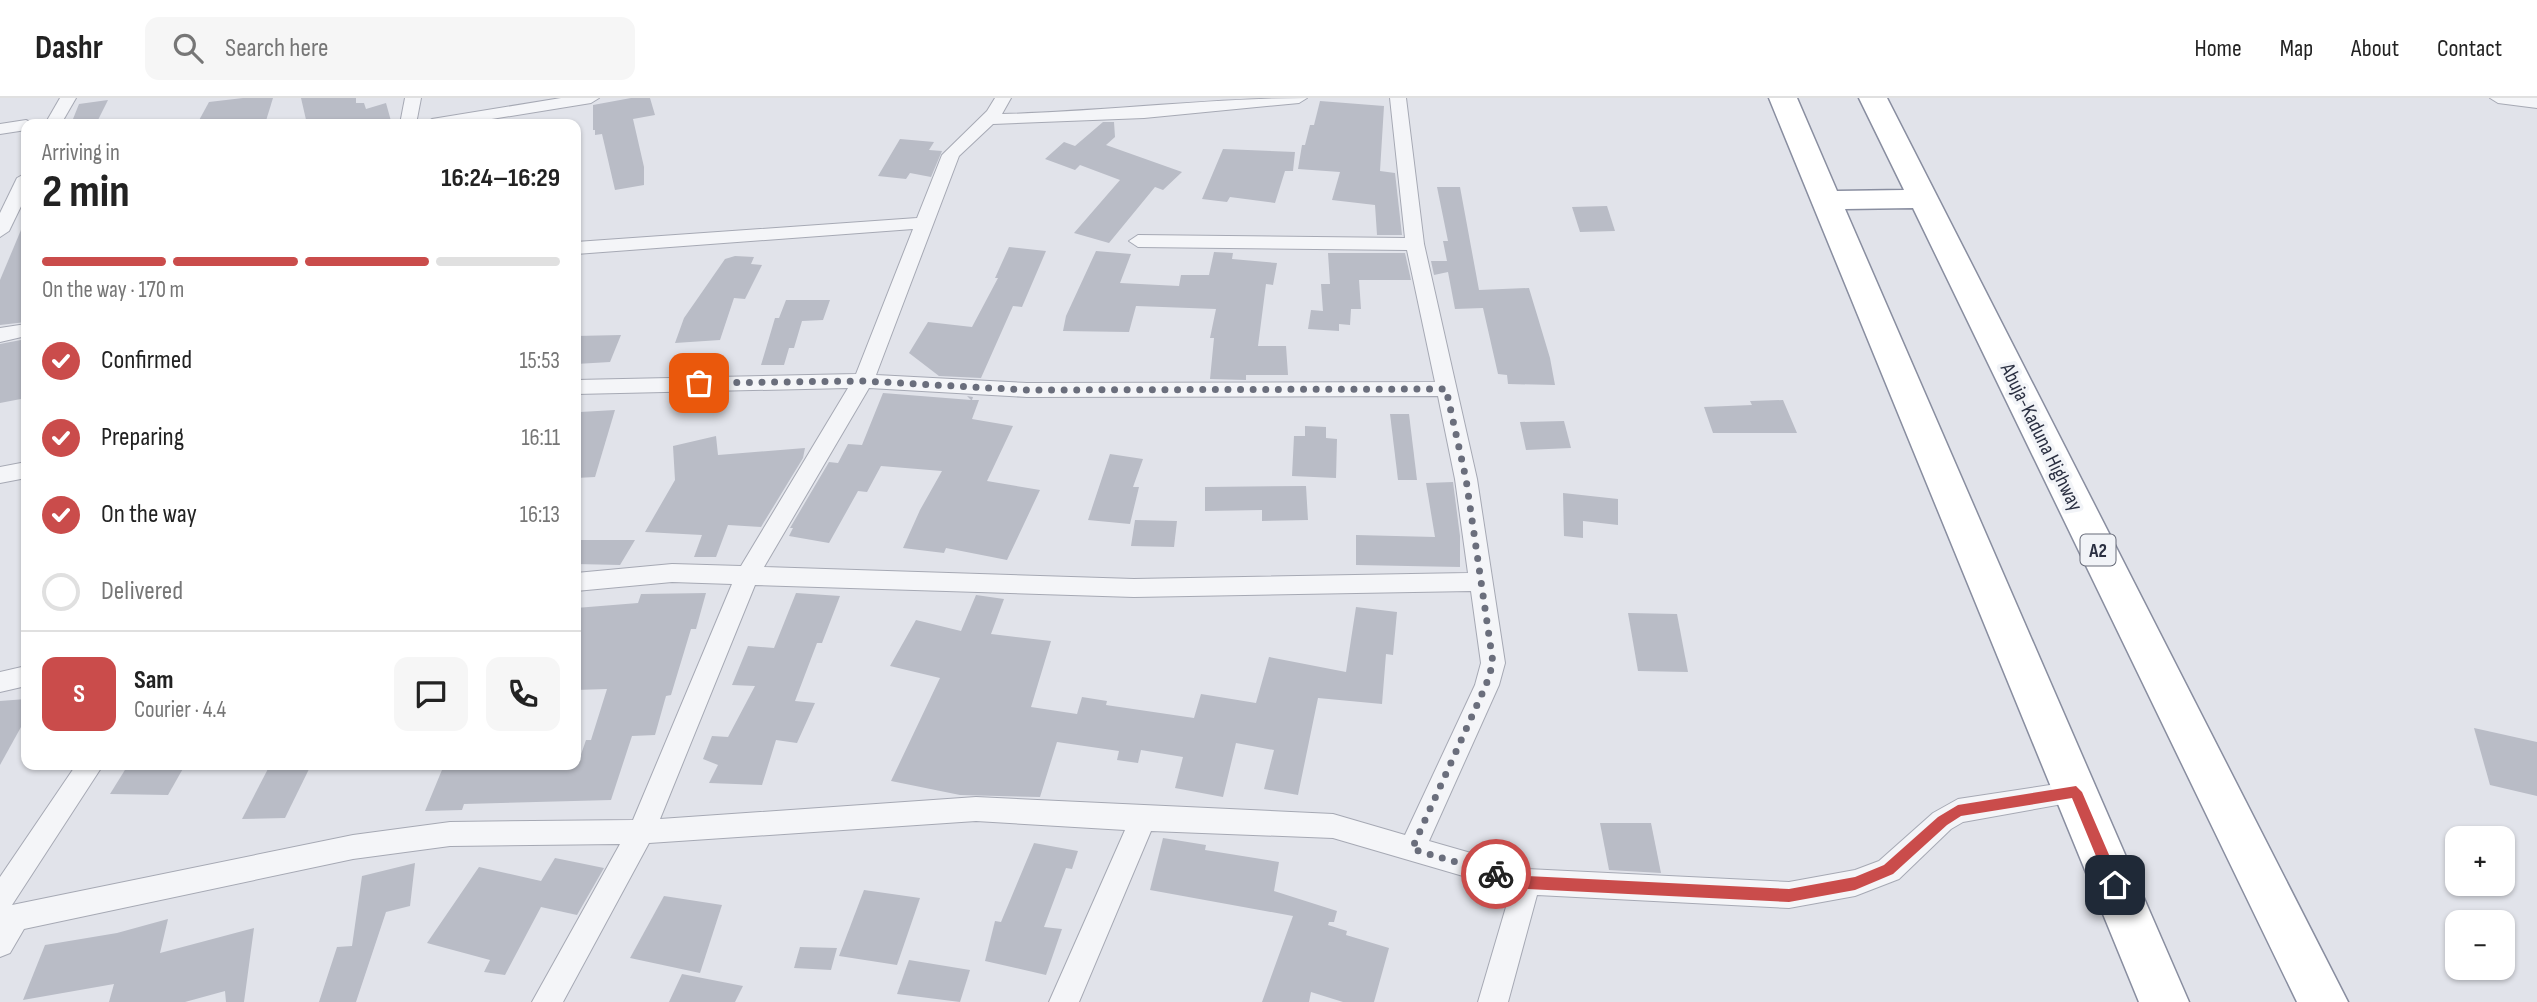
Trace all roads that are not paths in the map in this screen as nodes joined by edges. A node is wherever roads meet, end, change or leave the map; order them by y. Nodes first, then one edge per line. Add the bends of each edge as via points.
1 (68, 98) edge
2 (412, 98) edge
3 (591, 98) edge
4 (1003, 98) edge
5 (1298, 98) edge
6 (1398, 98) edge
7 (1783, 98) edge
8 (1873, 98) edge
9 (2498, 98) edge
10 (2537, 103) edge
11 (56, 119) edge
12 (409, 119) edge
13 (463, 119) edge
14 (989, 119) junction
15 (21, 126) edge
16 (0, 129) edge
17 (1923, 199) junction
18 (1827, 200) junction
19 (17, 212) edge
20 (925, 223) junction
21 (0, 231) edge
22 (1138, 241) dead end
23 (1415, 244) junction
24 (581, 248) edge
25 (21, 331) edge
26 (0, 335) edge
27 (863, 381) junction
28 (581, 387) edge
29 (1446, 389) junction
30 (21, 471) edge
31 (0, 475) edge
32 (748, 574) junction
33 (581, 582) edge
34 (1482, 582) junction
35 (21, 677) edge
36 (0, 682) edge
37 (87, 770) edge
38 (2076, 792) junction
39 (1143, 819) junction
40 (641, 832) junction
41 (1412, 849) junction
42 (1527, 882) junction
43 (5, 913) edge
44 (0, 944) edge
45 (547, 1002) edge
46 (1064, 1002) edge
47 (1493, 1002) edge
48 (2164, 1002) edge
49 (2323, 1002) edge

1 - 11 street
2 - 12 street
3 - 13 street
4 - 14 street
5 - 14 street via 1200,110
6 - 23 street
7 - 18 highway
8 - 17 highway, Abuja-Kaduna Highway / A2
9 - 10 street
14 - 20 street via 951,155
15 - 16 street
17 - 18 highway
17 - 49 highway, Abuja-Kaduna Highway / A2
18 - 38 highway
19 - 21 street
20 - 24 street
20 - 27 street
22 - 23 street
23 - 29 street
25 - 26 street
27 - 28 street
27 - 29 street via 1027,390
27 - 32 street
29 - 34 street
30 - 31 street
32 - 33 street via 672,573
32 - 34 street via 1134,588
32 - 40 street
34 - 41 street via 1493,663
35 - 36 street
37 - 43 street
38 - 42 street via 1958,811 1889,870 1855,883 1789,895
38 - 48 highway
39 - 40 street via 976,808
39 - 41 street via 1333,826
39 - 46 street
40 - 43 street via 450,834 353,847
40 - 45 street
41 - 42 street
42 - 47 street
43 - 44 street

